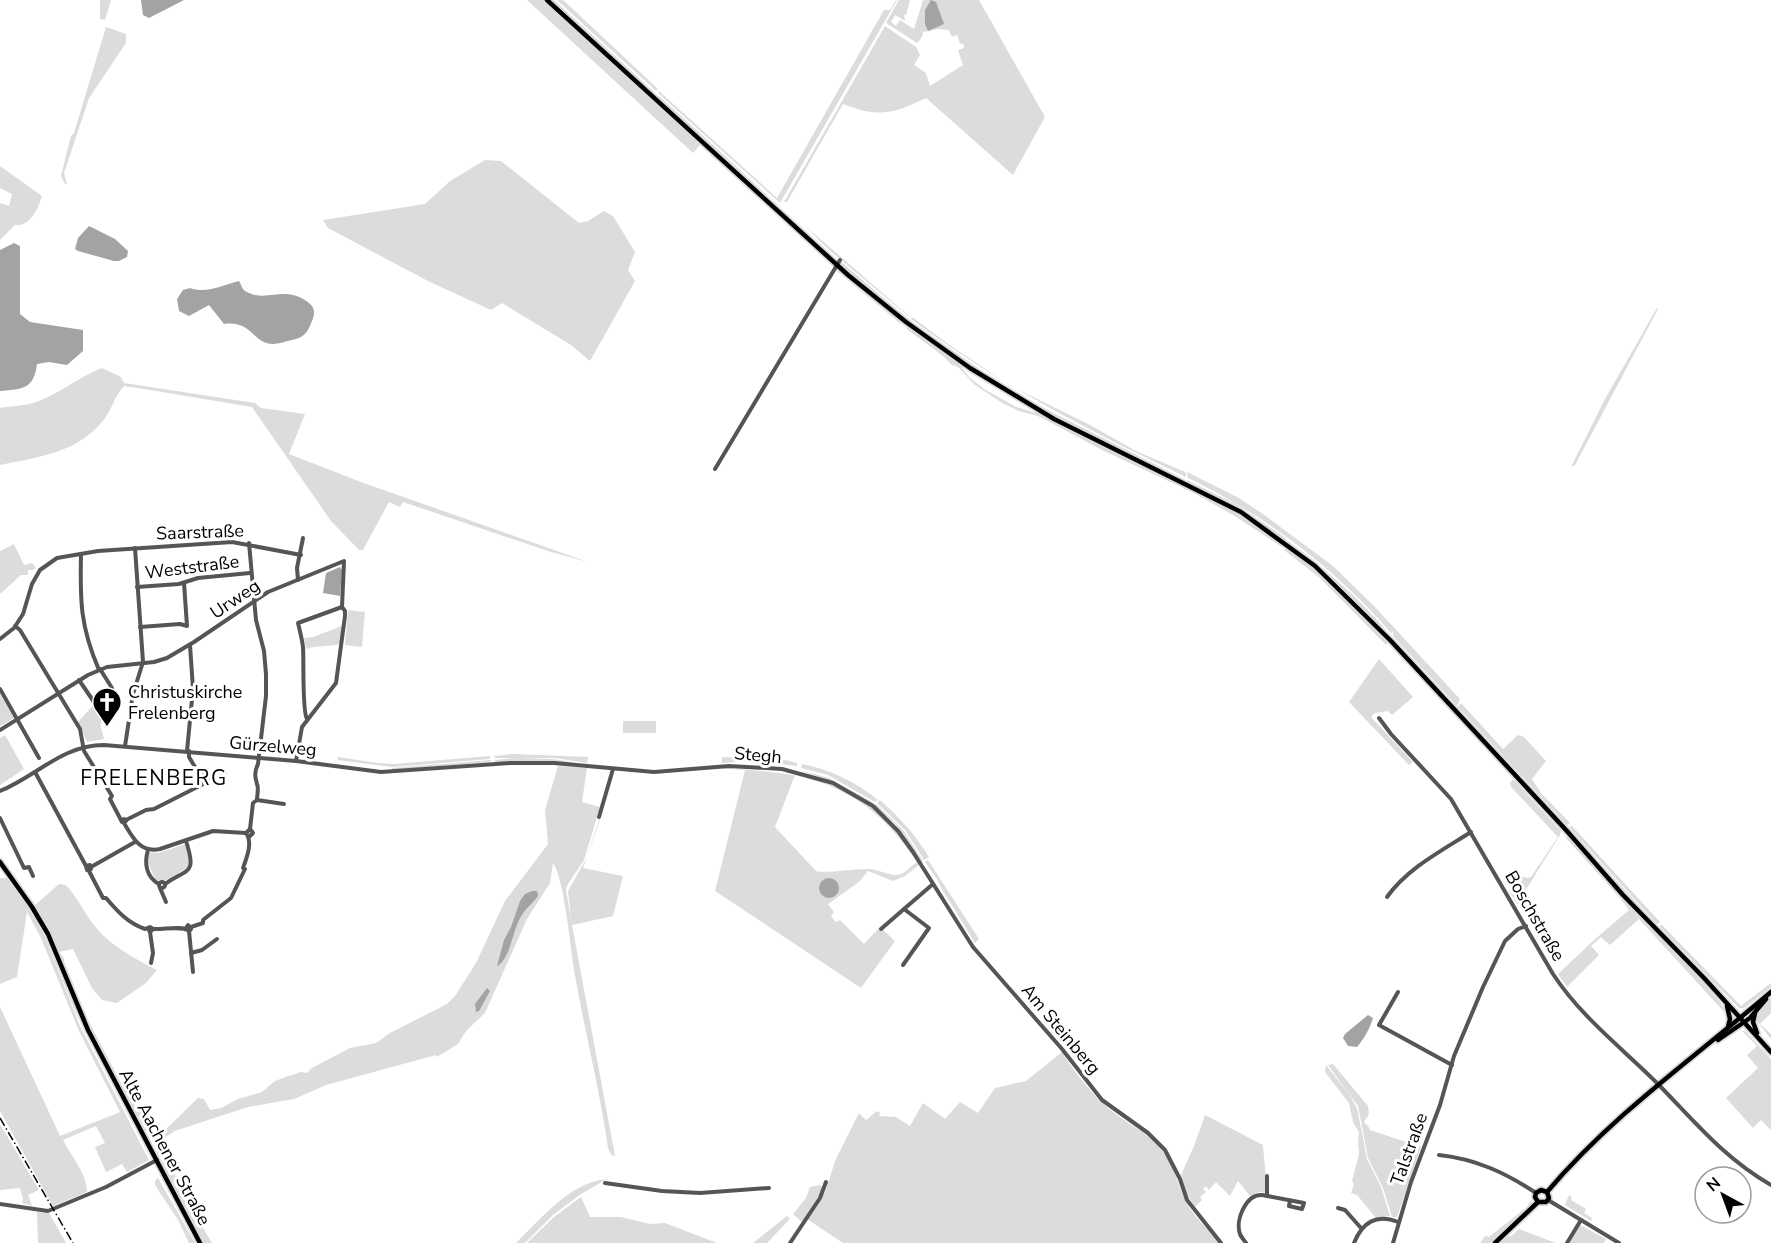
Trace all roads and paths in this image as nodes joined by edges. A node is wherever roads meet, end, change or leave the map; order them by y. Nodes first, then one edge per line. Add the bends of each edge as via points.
1 (548, 0) edge
2 (838, 262) junction
3 (715, 469) dead end
4 (303, 538) dead end
5 (249, 543) junction
6 (135, 548) junction
7 (81, 554) junction
8 (301, 555) junction
9 (250, 573) junction
10 (298, 580) junction
11 (184, 583) junction
12 (137, 587) junction
13 (254, 602) junction
14 (342, 607) junction
15 (15, 626) junction
16 (140, 627) junction
17 (0, 639) edge
18 (190, 645) junction
19 (143, 662) junction
20 (100, 669) junction
21 (79, 680) junction
22 (112, 688) dead end
23 (0, 689) edge
24 (58, 693) junction
25 (94, 702) dead end
26 (1379, 718) dead end
27 (308, 719) junction
28 (17, 720) junction
29 (0, 730) edge
30 (125, 746) junction
31 (84, 747) junction
32 (188, 751) junction
33 (39, 758) dead end
34 (259, 758) junction
35 (296, 761) junction
36 (554, 763) joint
37 (613, 769) junction
38 (35, 772) junction
39 (225, 773) dead end
40 (206, 782) junction
41 (0, 791) edge
42 (256, 800) junction
43 (284, 804) dead end
44 (599, 816) dead end
45 (0, 818) edge
46 (889, 820) joint
47 (123, 821) junction
48 (1471, 832) junction
49 (248, 833) junction
50 (186, 841) junction
51 (135, 842) junction
52 (148, 850) junction
53 (0, 862) edge
54 (89, 868) junction
55 (33, 876) dead end
56 (933, 884) junction
57 (161, 885) junction
58 (1387, 897) dead end
59 (166, 902) dead end
60 (904, 909) junction
61 (1526, 926) junction
62 (881, 928) dead end
63 (189, 929) junction
64 (150, 930) junction
65 (217, 939) dead end
66 (191, 953) junction
67 (151, 963) dead end
68 (903, 965) dead end
69 (194, 972) dead end
70 (1398, 992) dead end
71 (1771, 993) edge
72 (1726, 1004) junction
73 (1756, 1011) junction
74 (1742, 1020) junction
75 (1726, 1029) junction
76 (1757, 1036) junction
77 (1704, 1049) junction
78 (1771, 1052) edge
79 (1452, 1065) junction
80 (1658, 1084) junction
81 (1439, 1155) dead end
82 (158, 1160) junction
83 (1267, 1176) dead end
84 (826, 1182) dead end
85 (605, 1183) dead end
86 (1771, 1185) edge
87 (769, 1188) dead end
88 (1547, 1192) junction
89 (1536, 1193) junction
90 (1267, 1195) junction
91 (1290, 1200) dead end
92 (1548, 1200) junction
93 (1538, 1202) junction
94 (0, 1204) edge
95 (1338, 1208) dead end
96 (1581, 1220) junction
97 (1398, 1222) junction
98 (1361, 1228) junction
99 (200, 1243) edge
100 (790, 1243) edge
101 (1221, 1243) edge
102 (1246, 1243) edge
103 (1354, 1243) edge
104 (1393, 1243) edge
105 (1495, 1243) edge
106 (1568, 1243) edge
107 (1619, 1243) edge

1 - 2 main road
2 - 3 street
2 - 72 main road via 906,322 985,378 1054,419 1227,504 1315,566 1391,641
4 - 8 street
5 - 6 street, Saarstraße
5 - 8 street, Saarstraße
5 - 9 street
6 - 7 street, Saarstraße
6 - 12 street
7 - 15 street, Saarstraße via 57,558 40,570
7 - 20 street via 81,612
8 - 10 street
9 - 11 street, Weststraße
9 - 13 street
10 - 13 street, Urweg
10 - 14 street, Urweg via 344,561
11 - 12 street, Weststraße
11 - 16 street via 188,626
12 - 16 street
13 - 18 street, Urweg
13 - 34 street via 266,674
14 - 27 street via 344,631 336,683
14 - 27 street via 298,623 303,646 304,712
15 - 17 street
15 - 24 street
16 - 19 street
18 - 19 street, Urweg via 160,660
18 - 32 street via 193,689
19 - 20 street, Urweg
19 - 30 street via 133,694
20 - 21 street, Urweg
20 - 22 street
21 - 24 street, Urweg
21 - 25 street
23 - 28 street
24 - 28 street, Urweg
24 - 31 street via 80,729
26 - 48 street, Boschstraße via 1451,799
27 - 35 street via 302,727
28 - 29 street, Urweg
28 - 33 street
30 - 31 street, Gürzelweg
30 - 32 street, Gürzelweg
31 - 38 street, Gürzelweg via 59,756
31 - 47 street
32 - 34 street, Gürzelweg
32 - 40 street
34 - 35 street, Gürzelweg
34 - 42 street
35 - 36 street, Gürzelweg via 391,772
36 - 37 street, Stegh
37 - 44 street
37 - 46 street, Stegh via 660,772 729,765 782,770 833,783
38 - 41 street, Gürzelweg
38 - 54 street
39 - 40 street
40 - 47 street
42 - 43 street
42 - 49 street
45 - 55 street via 24,868 29,867
46 - 56 street, Am Steinberg
47 - 51 street
48 - 58 street via 1403,878
48 - 61 street, Boschstraße
49 - 50 street via 213,831
49 - 63 street via 245,869 234,892 203,923
50 - 52 street
50 - 57 street via 191,857 189,869
51 - 52 street
51 - 54 street
52 - 57 street via 146,866 154,881
53 - 82 main road, Alte Aachener Straße via 48,934 81,1015
54 - 64 street via 103,898 124,919
56 - 60 street
56 - 101 street, Am Steinberg via 973,946 1102,1100 1165,1150 1187,1200
57 - 59 street
60 - 62 street
60 - 68 street via 930,928
61 - 79 street, Talstraße via 1502,946
61 - 80 street, Boschstraße via 1571,999
63 - 64 street
63 - 66 street
64 - 67 street
65 - 66 street
66 - 69 street
70 - 79 street via 1379,1025
71 - 73 main road
71 - 74 main road
72 - 74 main road
72 - 75 main road via 1730,1019
73 - 74 main road
73 - 76 main road
74 - 75 main road
74 - 76 main road
74 - 77 main road
75 - 77 main road
76 - 78 main road
77 - 80 main road
79 - 97 street, Talstraße
80 - 86 street, Boschstraße via 1713,1143
80 - 88 main road via 1574,1160
81 - 89 street via 1478,1162
82 - 94 street via 48,1211
82 - 99 main road, Alte Aachener Straße
83 - 90 street
84 - 100 street
85 - 87 street via 700,1193
88 - 89 main road
88 - 92 main road
89 - 93 main road
90 - 91 street
90 - 102 street via 1254,1196 1245,1206 1240,1234
92 - 93 main road
92 - 96 street
93 - 105 main road
95 - 98 street via 1345,1210
96 - 106 street
96 - 107 street
97 - 98 street via 1375,1220
97 - 104 street, Talstraße
98 - 103 street

